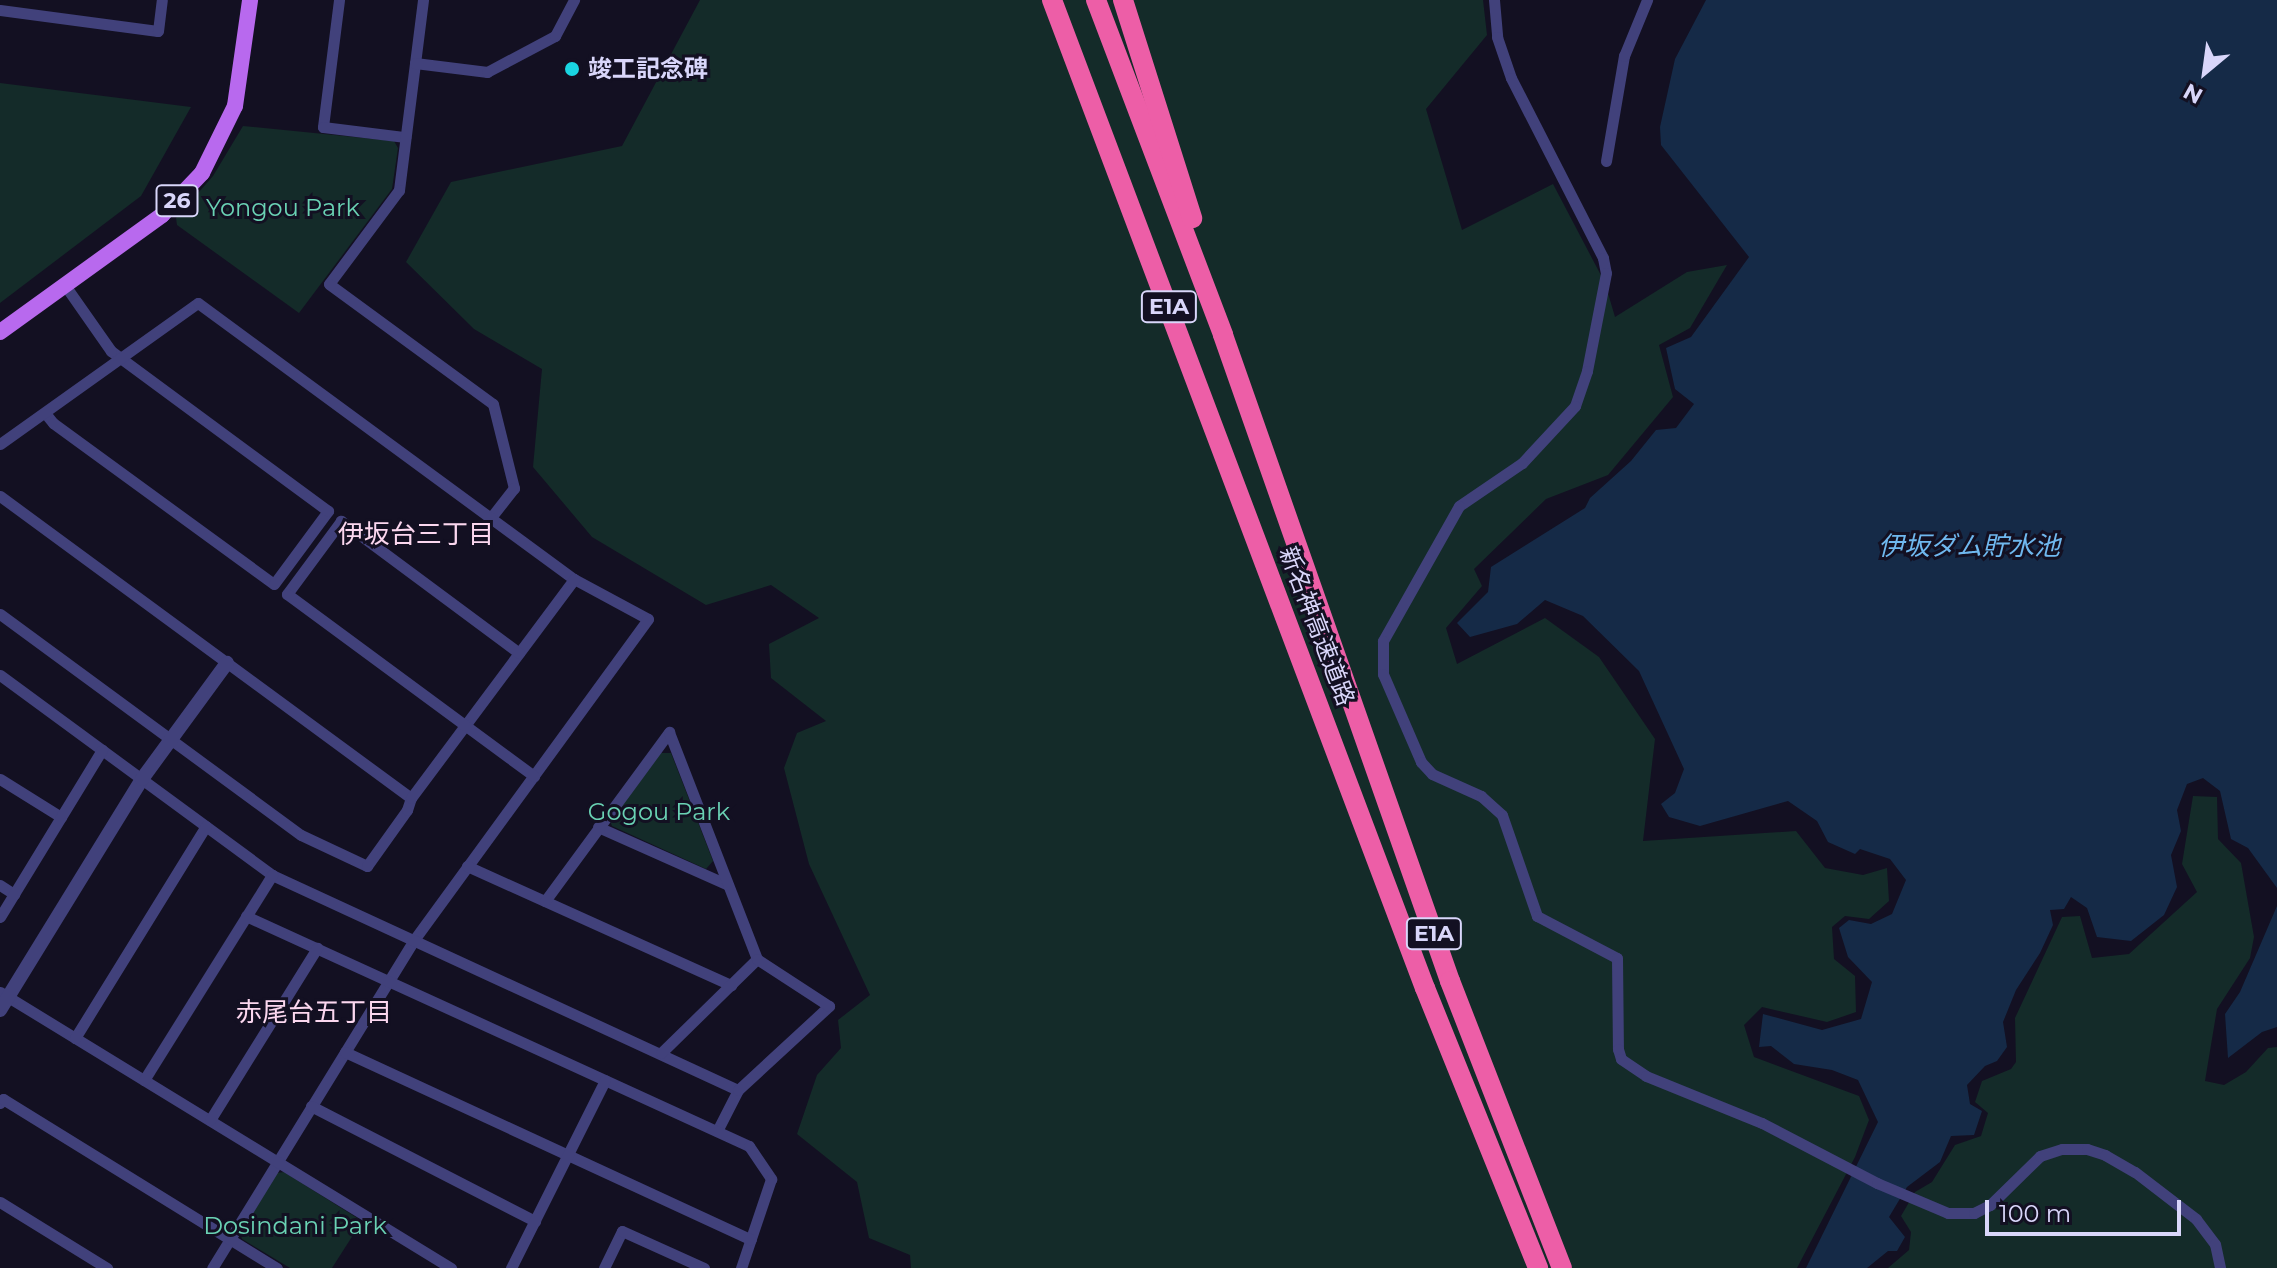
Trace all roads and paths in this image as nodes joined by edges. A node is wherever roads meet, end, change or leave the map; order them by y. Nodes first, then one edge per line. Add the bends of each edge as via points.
1 (162, 0) edge
2 (250, 0) edge
3 (339, 0) edge
4 (423, 0) edge
5 (574, 0) edge
6 (1052, 0) edge
7 (1096, 0) edge
8 (1123, 0) edge
9 (1494, 0) edge
10 (1647, 0) edge
11 (0, 10) edge
12 (415, 63) junction
13 (405, 137) junction
14 (1606, 161) dead end
15 (64, 284) junction
16 (0, 332) edge
17 (1223, 335) junction
18 (120, 358) junction
19 (45, 413) junction
20 (0, 444) edge
21 (0, 496) edge
22 (491, 517) junction
23 (574, 579) junction
24 (0, 614) edge
25 (519, 653) junction
26 (227, 663) junction
27 (0, 675) edge
28 (466, 725) junction
29 (170, 739) junction
30 (102, 750) junction
31 (534, 776) junction
32 (0, 779) edge
33 (142, 779) junction
34 (411, 798) junction
35 (61, 817) junction
36 (206, 826) junction
37 (598, 827) junction
38 (467, 866) junction
39 (272, 875) junction
40 (0, 885) edge
41 (728, 885) junction
42 (14, 894) junction
43 (545, 901) junction
44 (246, 916) junction
45 (0, 917) edge
46 (414, 940) junction
47 (317, 948) junction
48 (757, 959) junction
49 (389, 980) junction
50 (731, 985) junction
51 (3, 999) edge
52 (75, 1038) junction
53 (345, 1052) junction
54 (661, 1053) junction
55 (144, 1080) junction
56 (605, 1080) junction
57 (738, 1090) junction
58 (0, 1103) edge
59 (311, 1106) junction
60 (210, 1120) junction
61 (717, 1131) junction
62 (567, 1155) junction
63 (278, 1161) junction
64 (0, 1202) edge
65 (535, 1221) junction
66 (229, 1239) junction
67 (751, 1240) junction
68 (107, 1268) edge
69 (212, 1268) edge
70 (277, 1268) edge
71 (451, 1268) edge
72 (511, 1268) edge
73 (604, 1268) edge
74 (704, 1268) edge
75 (741, 1268) edge
76 (1538, 1268) edge
77 (1562, 1268) edge
78 (2220, 1268) edge

1 - 11 street via 158,31
2 - 15 main road, 26 via 235,106 202,173 162,215
3 - 13 street via 323,127
4 - 12 street
5 - 12 street via 555,36 487,72
6 - 76 highway, 新名神高速道路 / E1A via 1425,988
7 - 17 highway, 新名神高速道路 / E1A
8 - 17 highway
9 - 78 street via 1497,37 1511,78 1603,258 1605,279 1575,406 1522,463 1459,506 1387,630 1383,674 1426,769 1481,796 1502,815 1537,916 1617,958 1621,1059 1646,1076 1762,1123 1948,1213 1981,1211 2040,1156 2087,1149 2123,1164 2196,1219 2215,1244
10 - 14 street via 1624,56
12 - 13 street
13 - 22 street via 399,190 329,284 493,404 514,488
15 - 16 main road, 26
15 - 18 street
17 - 77 highway, 新名神高速道路 / E1A via 1450,981
18 - 19 street
18 - 19 street via 328,511 274,584
18 - 22 street via 198,303
19 - 20 street
21 - 26 street
22 - 23 street
23 - 25 street
23 - 31 street via 648,619
24 - 29 street
25 - 28 street
25 - 28 street via 341,521 287,594
26 - 29 street
26 - 34 street
27 - 30 street
28 - 31 street
28 - 34 street
29 - 33 street
29 - 34 street via 306,838 367,866
30 - 33 street
30 - 35 street
31 - 38 street
32 - 35 street
33 - 36 street
33 - 51 street
35 - 42 street
36 - 39 street
36 - 52 street
37 - 41 street
37 - 41 street via 669,732
37 - 43 street
38 - 43 street
38 - 46 street
39 - 44 street
39 - 46 street
40 - 42 street
41 - 48 street
42 - 45 street
43 - 50 street
44 - 47 street
44 - 55 street
46 - 49 street
46 - 54 street
47 - 49 street
47 - 60 street
48 - 50 street
48 - 57 street via 829,1006
49 - 53 street
49 - 56 street
50 - 54 street
51 - 52 street
52 - 55 street
53 - 59 street
53 - 62 street
54 - 57 street
55 - 60 street
56 - 61 street
56 - 62 street
57 - 61 street
58 - 66 street via 3,1099
59 - 63 street
59 - 65 street
60 - 63 street
61 - 67 street via 749,1146 771,1179
62 - 65 street
62 - 67 street
63 - 66 street
63 - 71 street
64 - 68 street
65 - 72 street
66 - 69 street
66 - 70 street
67 - 75 street
73 - 74 street via 622,1231

